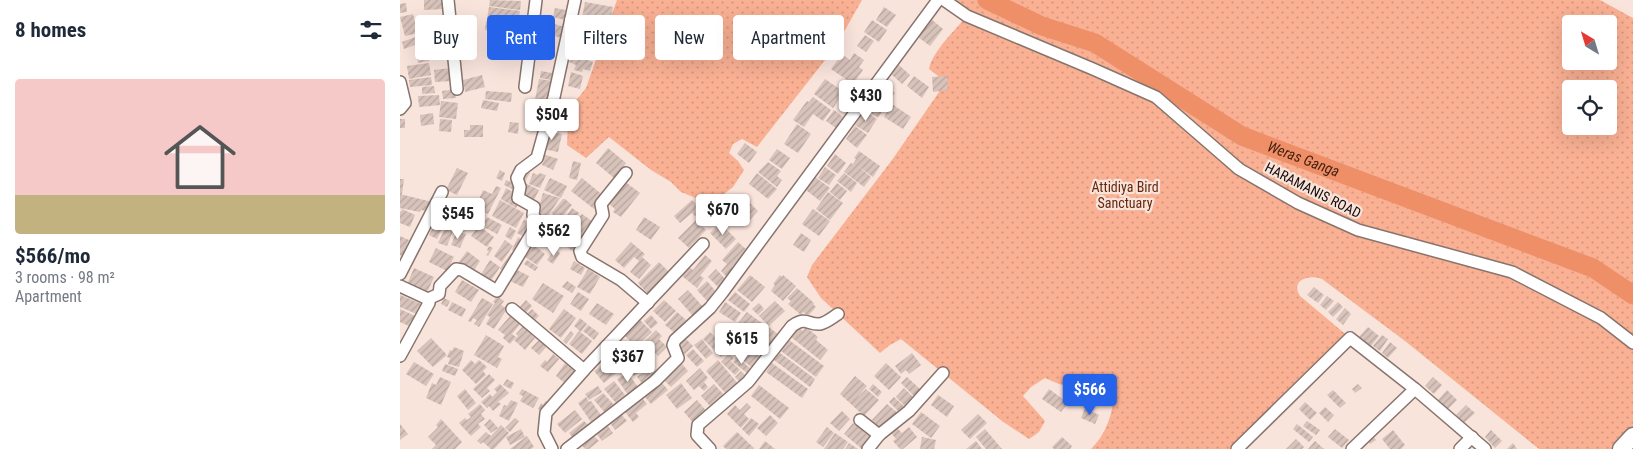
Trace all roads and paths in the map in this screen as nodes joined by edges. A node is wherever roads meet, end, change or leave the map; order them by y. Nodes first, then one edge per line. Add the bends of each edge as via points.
1 (448, 0) edge
2 (536, 0) edge
3 (575, 0) edge
4 (938, 0) edge
5 (944, 0) edge
6 (400, 82) edge
7 (526, 87) dead end
8 (457, 90) dead end
9 (400, 109) edge
10 (626, 173) dead end
11 (442, 192) dead end
12 (703, 244) dead end
13 (400, 274) edge
14 (400, 286) edge
15 (428, 299) junction
16 (648, 303) junction
17 (512, 310) dead end
18 (838, 314) dead end
19 (1633, 343) edge
20 (400, 356) edge
21 (584, 370) junction
22 (943, 373) dead end
23 (1415, 389) junction
24 (860, 420) dead end
25 (879, 434) junction
26 (1633, 436) edge
27 (1472, 437) junction
28 (552, 449) edge
29 (566, 449) edge
30 (710, 449) edge
31 (868, 449) edge
32 (1237, 449) edge
33 (1352, 449) edge
34 (1460, 449) edge
35 (1485, 449) edge
36 (1621, 449) edge

1 - 8 street
2 - 7 street
3 - 15 street via 537,158 521,170 517,178 520,187 518,198 534,207 533,215 538,223 497,291 456,269 440,286 439,294
4 - 29 street via 722,293 675,340 673,345 678,358 655,381
5 - 19 street, HARAMANIS ROAD via 967,16 1156,97 1239,169 1298,203 1358,230 1512,272 1601,318
6 - 9 street via 405,103
10 - 16 street via 602,204 603,215 580,251 582,257 621,280
11 - 13 street
12 - 16 street
14 - 15 street
15 - 20 street via 429,303
16 - 21 street
17 - 21 street
18 - 30 street via 819,324 799,321 792,326 748,382 698,426 697,435
21 - 28 street via 546,412 544,433
22 - 25 street via 909,410
23 - 27 street
23 - 32 street via 1350,338
23 - 33 street
24 - 25 street
25 - 31 street
26 - 36 street
27 - 34 street
27 - 35 street

